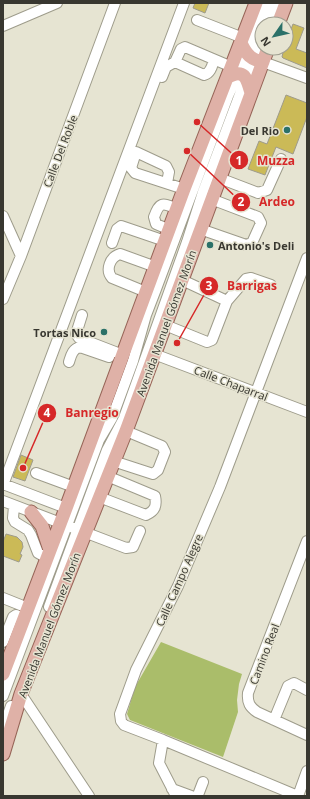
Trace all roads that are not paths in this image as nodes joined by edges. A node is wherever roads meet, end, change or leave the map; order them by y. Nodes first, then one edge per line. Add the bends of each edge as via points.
1 (57, 3) edge
2 (115, 3) edge
3 (184, 3) edge
4 (256, 3) edge
5 (266, 3) edge
6 (276, 3) edge
7 (286, 3) edge
8 (271, 16) edge
9 (281, 16) edge
10 (197, 20) dead end
11 (3, 26) edge
12 (254, 47) edge
13 (254, 50) edge
14 (249, 51) junction
15 (214, 60) junction
16 (175, 62) junction
17 (236, 74) junction
18 (307, 78) edge
19 (251, 93) junction
20 (136, 152) junction
21 (280, 159) dead end
22 (219, 178) junction
23 (167, 183) junction
24 (184, 189) junction
25 (211, 199) junction
26 (178, 208) junction
27 (3, 216) edge
28 (200, 229) junction
29 (168, 235) junction
30 (112, 243) dead end
31 (20, 256) junction
32 (307, 258) edge
33 (156, 267) junction
34 (182, 280) junction
35 (271, 285) dead end
36 (5, 288) edge
37 (146, 292) junction
38 (3, 299) edge
39 (227, 301) junction
40 (82, 315) dead end
41 (165, 325) junction
42 (154, 354) junction
43 (122, 358) junction
44 (69, 362) dead end
45 (256, 392) junction
46 (307, 412) edge
47 (126, 431) junction
48 (113, 461) junction
49 (36, 473) dead end
50 (107, 476) junction
51 (3, 484) edge
52 (74, 487) junction
53 (99, 497) junction
54 (3, 501) edge
55 (14, 506) junction
56 (66, 508) junction
57 (31, 512) junction
58 (64, 524) junction
59 (82, 530) junction
60 (140, 531) dead end
61 (307, 541) edge
62 (49, 554) junction
63 (3, 598) edge
64 (26, 613) junction
65 (3, 642) edge
66 (7, 652) edge
67 (3, 674) edge
68 (307, 690) edge
69 (21, 694) junction
70 (3, 696) edge
71 (274, 720) junction
72 (3, 729) edge
73 (307, 735) edge
74 (163, 740) junction
75 (3, 754) edge
76 (307, 771) edge
77 (203, 782) dead end
78 (174, 792) edge
79 (90, 796) edge
80 (191, 796) edge
81 (196, 796) edge
82 (298, 796) edge

1 - 11 street
2 - 31 street, Calle Del Roble
3 - 51 street
4 - 14 main road, Avenida Manuel Gómez Morín
5 - 14 street
6 - 8 street
7 - 9 main road
10 - 14 street
12 - 14 street
13 - 14 main road, Avenida Manuel Gómez Morín
14 - 17 main road, Avenida Manuel Gómez Morín
14 - 17 street
14 - 18 street
14 - 19 main road, Avenida Manuel Gómez Morín
15 - 16 street via 185,47 181,49
15 - 16 street via 209,73 204,75
15 - 17 street
16 - 20 street via 166,67
17 - 19 main road
17 - 24 main road, Avenida Manuel Gómez Morín
17 - 58 street via 146,315 133,361 112,418 99,440
17 - 59 street via 187,242 124,418 107,450
19 - 22 main road, Avenida Manuel Gómez Morín
20 - 23 street via 166,166 169,172
20 - 23 street via 131,168 135,173
21 - 22 street via 267,190 258,194
22 - 25 main road, Avenida Manuel Gómez Morín
23 - 24 street
24 - 26 main road, Avenida Manuel Gómez Morín
25 - 28 main road, Avenida Manuel Gómez Morín
25 - 28 street via 258,217 261,222 252,243 246,245
26 - 29 main road, Avenida Manuel Gómez Morín
26 - 29 street via 160,205 154,217 156,224
27 - 31 street
28 - 34 main road, Avenida Manuel Gómez Morín
29 - 30 street via 121,226 117,229
29 - 33 main road, Avenida Manuel Gómez Morín
31 - 36 street, Calle Del Roble
32 - 45 street, Calle Campo Alegre
33 - 37 main road, Avenida Manuel Gómez Morín
33 - 37 street via 120,254 113,258 108,270 112,278
34 - 39 street
34 - 41 main road, Avenida Manuel Gómez Morín
35 - 39 street via 251,278 246,279
36 - 38 street, Calle Del Roble
37 - 43 main road, Avenida Manuel Gómez Morín
39 - 41 street via 210,341
40 - 43 street via 76,330 79,338
41 - 42 main road, Avenida Manuel Gómez Morín
42 - 45 street, Calle Chaparral
42 - 47 main road, Avenida Manuel Gómez Morín
43 - 44 street via 80,347 73,350
43 - 52 main road, Avenida Manuel Gómez Morín
45 - 46 street, Calle Chaparral
45 - 74 street, Calle Campo Alegre via 178,586 136,670 120,714 124,725
47 - 48 main road, Avenida Manuel Gómez Morín
47 - 48 street via 162,446 166,452 158,470 153,474
48 - 50 main road, Avenida Manuel Gómez Morín
49 - 52 street
50 - 53 main road, Avenida Manuel Gómez Morín
50 - 53 street via 155,496 155,509 146,515
51 - 56 street
52 - 56 main road, Avenida Manuel Gómez Morín
53 - 59 main road, Avenida Manuel Gómez Morín
54 - 55 street
55 - 57 street
55 - 62 street via 14,522 28,530 38,553
56 - 58 main road, Avenida Manuel Gómez Morín
57 - 58 street
57 - 62 main road via 42,526
58 - 59 street
58 - 62 main road, Avenida Manuel Gómez Morín
58 - 70 street
59 - 60 street via 126,548 133,547
59 - 69 main road, Avenida Manuel Gómez Morín
59 - 72 street
61 - 71 street, Camino Real via 247,699 257,712
62 - 64 main road, Avenida Manuel Gómez Morín
63 - 64 street
64 - 65 street via 13,617
64 - 66 main road, Avenida Manuel Gómez Morín
66 - 67 main road, Avenida Manuel Gómez Morín
68 - 71 street via 294,684 288,686
69 - 75 main road, Avenida Manuel Gómez Morín
69 - 79 street
71 - 73 street, Camino Real
74 - 78 street via 160,766
74 - 82 street, Calle Campo Alegre
76 - 82 street
77 - 81 street
78 - 80 street

